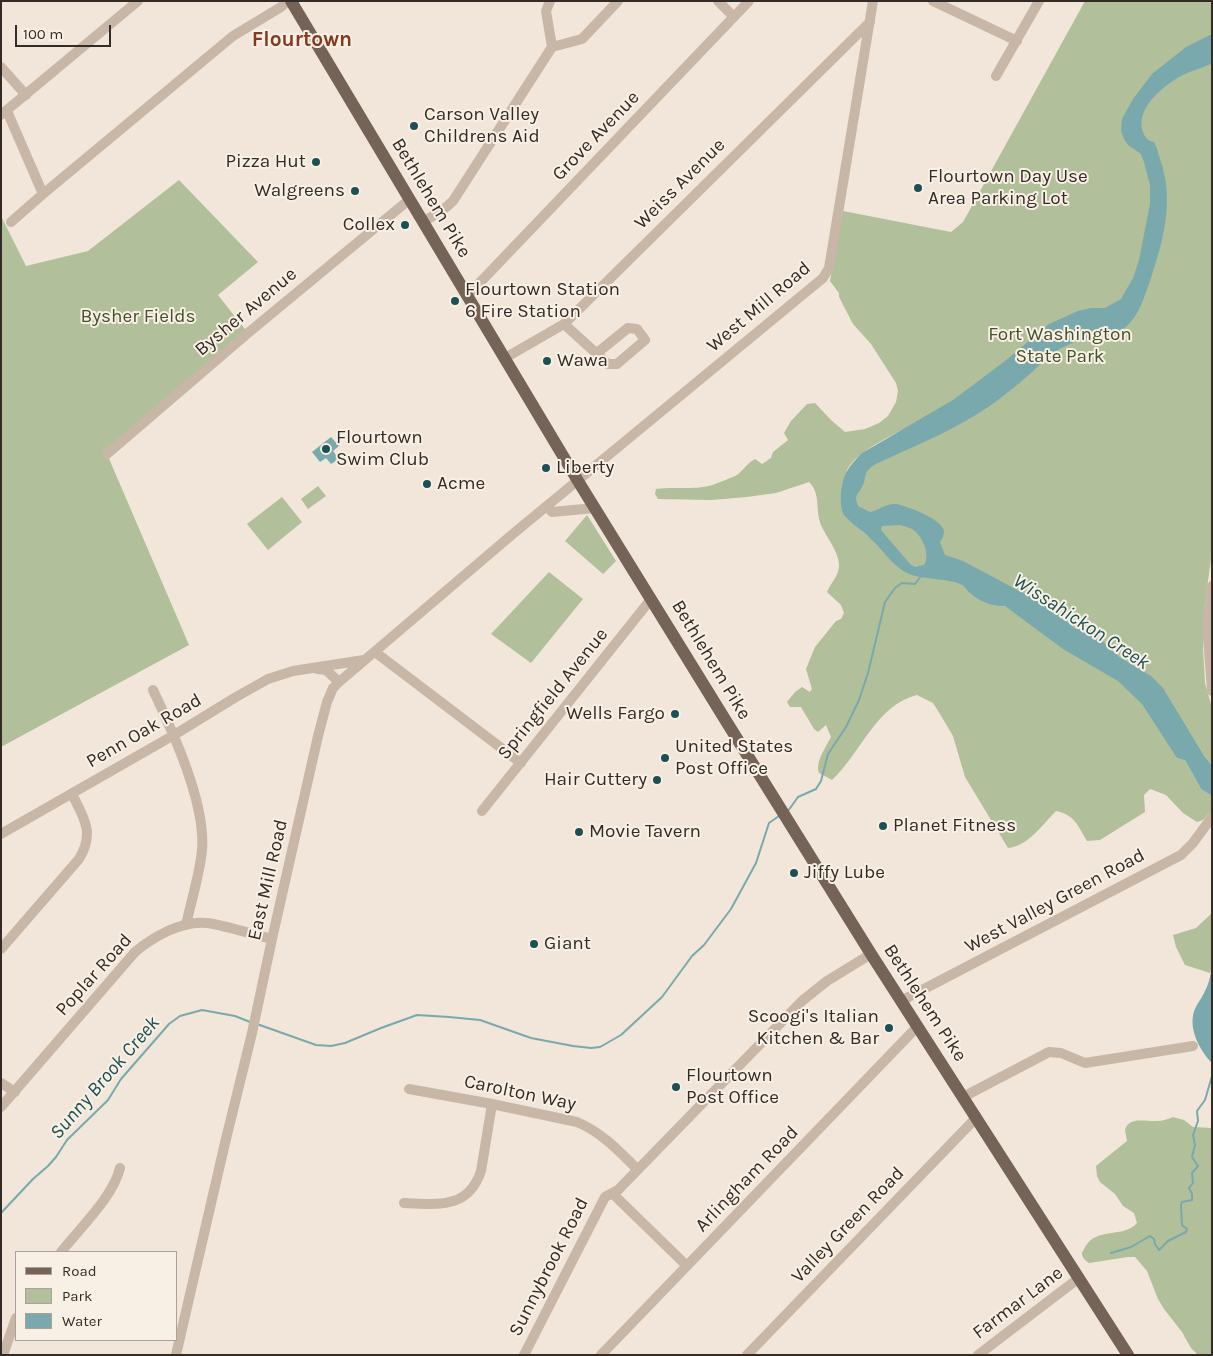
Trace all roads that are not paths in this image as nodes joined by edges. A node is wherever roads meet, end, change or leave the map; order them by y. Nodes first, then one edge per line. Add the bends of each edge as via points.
1 (138, 1) edge
2 (289, 1) edge
3 (550, 1) edge
4 (618, 1) edge
5 (718, 1) edge
6 (749, 1) edge
7 (873, 1) edge
8 (933, 1) edge
9 (1039, 1) edge
10 (734, 17) junction
11 (870, 22) junction
12 (1017, 41) junction
13 (552, 47) junction
14 (1, 66) edge
15 (996, 76) dead end
16 (26, 95) junction
17 (4, 113) edge
18 (43, 194) junction
19 (410, 199) junction
20 (11, 222) dead end
21 (423, 222) junction
22 (468, 295) junction
23 (564, 324) junction
24 (597, 354) dead end
25 (505, 358) junction
26 (107, 454) dead end
27 (578, 481) junction
28 (547, 506) junction
29 (595, 508) junction
30 (1212, 586) edge
31 (652, 599) junction
32 (375, 652) junction
33 (365, 659) junction
34 (309, 668) junction
35 (1211, 674) edge
36 (339, 682) junction
37 (153, 690) dead end
38 (1212, 692) edge
39 (174, 735) junction
40 (521, 763) junction
41 (72, 794) junction
42 (482, 811) dead end
43 (1212, 818) edge
44 (1, 834) edge
45 (186, 925) junction
46 (272, 939) junction
47 (1, 949) edge
48 (871, 954) junction
49 (901, 1001) junction
50 (917, 1027) junction
51 (1193, 1046) dead end
52 (1, 1083) edge
53 (409, 1089) dead end
54 (15, 1092) junction
55 (963, 1098) junction
56 (492, 1104) junction
57 (1, 1107) edge
58 (975, 1119) junction
59 (120, 1168) dead end
60 (638, 1169) junction
61 (612, 1193) junction
62 (404, 1203) dead end
63 (62, 1251) edge
64 (688, 1266) junction
65 (1079, 1278) junction
66 (178, 1307) edge
67 (187, 1309) junction
68 (15, 1321) edge
69 (3, 1355) edge
70 (176, 1355) edge
71 (524, 1355) edge
72 (601, 1355) edge
73 (747, 1355) edge
74 (978, 1355) edge
75 (1128, 1355) edge

1 - 16 street
2 - 18 street via 233,36
2 - 19 main road, Bethlehem Pike
3 - 13 street via 546,11
4 - 13 street via 582,39
5 - 10 street
6 - 10 street, Grove Avenue
7 - 11 street, West Mill Road
8 - 12 street
9 - 12 street
10 - 22 street, Grove Avenue
11 - 23 street, Weiss Avenue
11 - 27 street, West Mill Road via 826,274
12 - 15 street
13 - 21 street via 453,200
14 - 16 street
16 - 17 street
17 - 18 street
18 - 20 street
19 - 21 main road, Bethlehem Pike
19 - 26 street, Bysher Avenue
21 - 22 main road, Bethlehem Pike
22 - 25 main road, Bethlehem Pike
23 - 24 street
23 - 25 street, Weiss Avenue
25 - 27 main road, Bethlehem Pike
27 - 28 street, West Mill Road
27 - 29 main road, Bethlehem Pike
28 - 29 street via 552,512
28 - 32 street, East Mill Road
29 - 31 main road, Bethlehem Pike
30 - 35 street via 1207,624
31 - 40 street, Springfield Avenue
31 - 48 main road, Bethlehem Pike
32 - 33 street, East Mill Road
32 - 40 street
33 - 34 street, Penn Oak Road
33 - 36 street, East Mill Road
34 - 36 street, Penn Oak Road via 326,670
34 - 39 street, Penn Oak Road via 268,679
35 - 38 street
36 - 46 street, East Mill Road via 330,695 318,736
37 - 39 street
39 - 41 street, Penn Oak Road
39 - 45 street via 194,795 202,850
40 - 42 street, Springfield Avenue
41 - 44 street, Penn Oak Road
41 - 47 street via 86,822 86,846
43 - 49 street, West Valley Green Road via 1181,855
45 - 46 street, Poplar Road via 205,923
45 - 54 street, Poplar Road via 135,952
46 - 67 street, East Mill Road
48 - 49 main road, Bethlehem Pike
48 - 60 street, Sunnybrook Road via 802,1001
49 - 50 main road, Bethlehem Pike
50 - 55 main road, Bethlehem Pike
50 - 64 street, Arlingham Road
51 - 55 street via 1085,1063 1061,1053 1049,1052
52 - 54 street
53 - 56 street, Carolton Way
54 - 57 street, Poplar Road
55 - 58 main road, Bethlehem Pike
56 - 60 street, Carolton Way via 585,1125
56 - 62 street via 481,1171 471,1188 443,1205
58 - 65 main road, Bethlehem Pike
58 - 73 street, Valley Green Road
59 - 63 street via 110,1191
60 - 61 street, Sunnybrook Road
61 - 64 street
61 - 71 street, Sunnybrook Road via 599,1207
64 - 72 street, Arlingham Road
65 - 74 street, Farmar Lane
65 - 75 main road, Bethlehem Pike
66 - 67 street
67 - 70 street, East Mill Road
68 - 69 street

